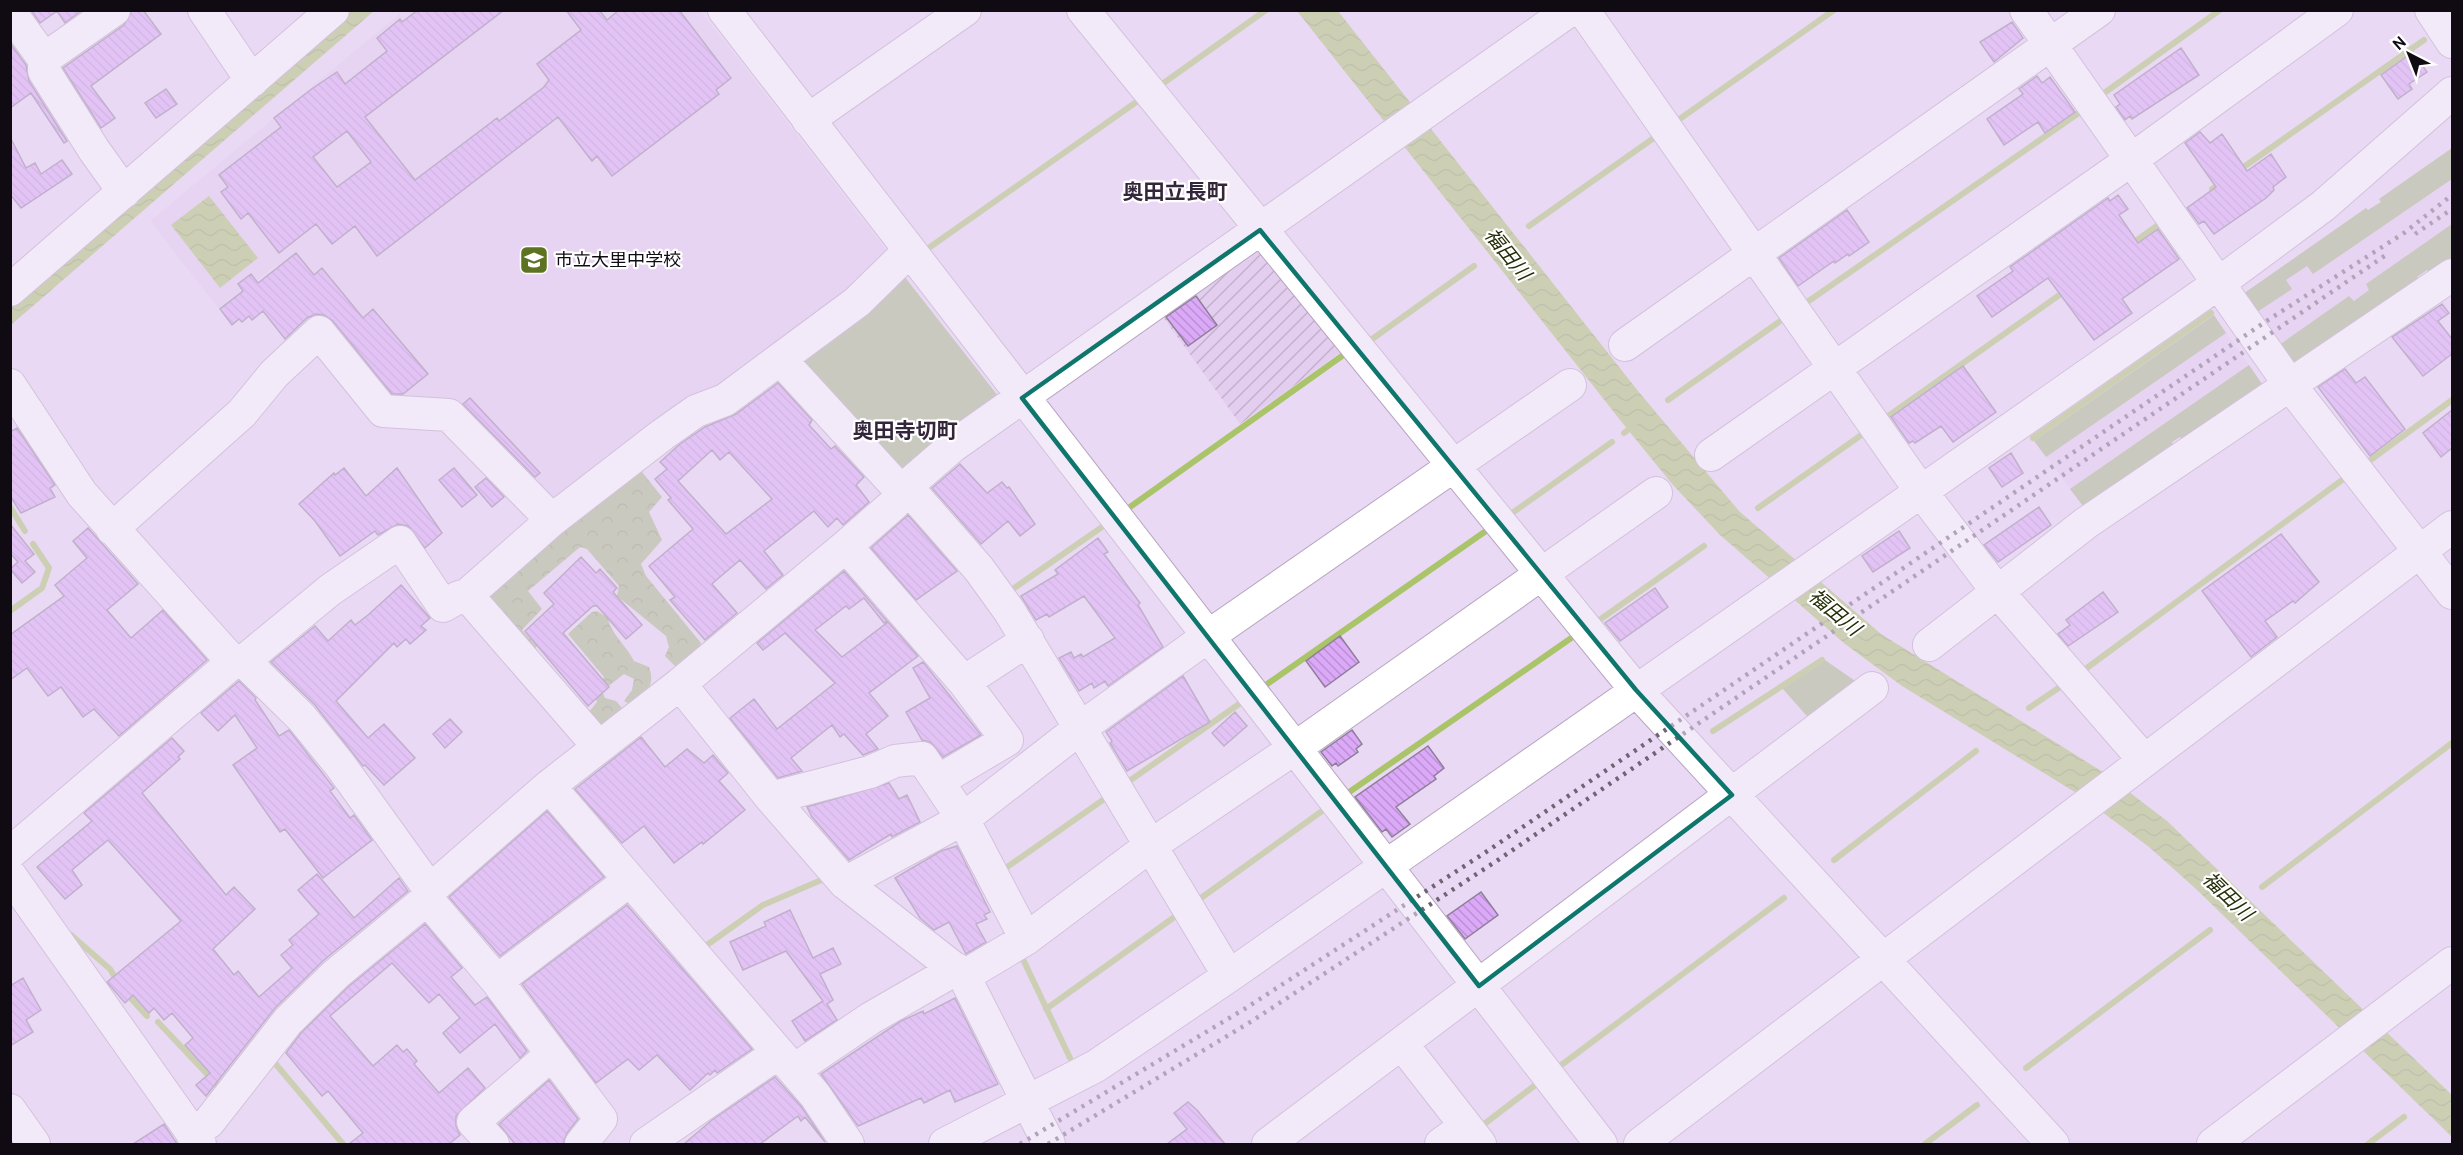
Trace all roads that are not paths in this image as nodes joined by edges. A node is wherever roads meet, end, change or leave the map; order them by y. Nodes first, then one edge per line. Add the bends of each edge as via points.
1 (114, 10) edge
2 (204, 10) edge
3 (333, 10) edge
4 (724, 10) edge
5 (965, 10) edge
6 (1083, 10) edge
7 (1570, 10) edge
8 (1583, 10) edge
9 (2026, 10) edge
10 (2099, 10) edge
11 (2337, 10) edge
12 (2431, 10) edge
13 (10, 12) edge
14 (2452, 42) edge
15 (2050, 45) junction
16 (44, 59) junction
17 (252, 81) junction
18 (2452, 93) edge
19 (808, 120) junction
20 (2131, 160) junction
21 (124, 192) junction
22 (1260, 230) junction
23 (909, 251) junction
24 (1754, 254) junction
25 (2452, 275) edge
26 (2218, 283) junction
27 (10, 290) edge
28 (1625, 345) dead end
29 (780, 359) junction
30 (1834, 367) junction
31 (10, 385) edge
32 (1570, 385) dead end
33 (2290, 385) junction
34 (1022, 398) junction
35 (1711, 455) dead end
36 (1454, 465) junction
37 (904, 489) junction
38 (1920, 490) junction
39 (1656, 493) dead end
40 (552, 520) junction
41 (2452, 527) edge
42 (112, 529) junction
43 (846, 546) junction
44 (2420, 552) junction
45 (1543, 572) junction
46 (1997, 591) junction
47 (2452, 593) edge
48 (467, 595) junction
49 (1207, 637) junction
50 (1028, 640) junction
51 (1929, 645) dead end
52 (239, 662) junction
53 (964, 682) junction
54 (680, 684) junction
55 (1872, 688) dead end
56 (1636, 690) junction
57 (1079, 729) junction
58 (599, 747) junction
59 (1295, 748) junction
60 (2135, 767) junction
61 (938, 782) junction
62 (549, 786) junction
63 (1732, 795) junction
64 (771, 798) junction
65 (963, 819) junction
66 (1150, 846) junction
67 (10, 853) edge
68 (1387, 865) junction
69 (10, 875) edge
70 (630, 880) junction
71 (845, 883) junction
72 (428, 895) junction
73 (1026, 939) junction
74 (1883, 961) junction
75 (2452, 963) edge
76 (960, 973) junction
77 (1229, 976) junction
78 (497, 981) junction
79 (1479, 986) junction
80 (1402, 1044) junction
81 (552, 1054) junction
82 (786, 1062) junction
83 (1028, 1104) junction
84 (10, 1110) edge
85 (196, 1139) edge
86 (1467, 1140) edge
87 (34, 1144) edge
88 (493, 1144) edge
89 (581, 1144) edge
90 (646, 1144) edge
91 (848, 1144) edge
92 (945, 1144) edge
93 (1050, 1144) edge
94 (1268, 1144) edge
95 (1601, 1144) edge
96 (1640, 1144) edge
97 (2053, 1144) edge
98 (2213, 1144) edge

1 - 16 street
2 - 17 street
3 - 17 street
4 - 19 street
5 - 19 street
6 - 22 street
7 - 22 street
8 - 24 street
9 - 15 street
10 - 15 street
11 - 20 street
12 - 14 street
13 - 16 street
15 - 20 street
15 - 24 street
16 - 21 street via 45,71
17 - 21 street
18 - 26 street via 2323,206
19 - 23 street
20 - 26 street
20 - 30 street
21 - 27 street
22 - 34 street
22 - 36 street
23 - 29 street via 857,302
23 - 34 street
24 - 28 street
24 - 30 street
25 - 33 street
26 - 33 street
26 - 38 street
29 - 37 street
29 - 40 street via 725,400 696,411 662,435
30 - 35 street
30 - 38 street
31 - 42 street via 82,494
32 - 36 street
33 - 44 street
33 - 46 street via 2086,523
34 - 37 street via 953,446
34 - 49 street
36 - 45 street
36 - 49 street
37 - 43 street via 894,504
37 - 50 street via 979,569
38 - 46 street
38 - 56 street
39 - 45 street
40 - 42 street via 449,415 383,411 319,332 274,374 242,413
40 - 48 street
41 - 44 street
42 - 52 street
43 - 53 street
43 - 54 street
44 - 47 street
44 - 60 street
45 - 56 street
45 - 59 street
46 - 51 street
46 - 60 street
48 - 52 street via 443,606 400,542 330,590
48 - 58 street
49 - 57 street
49 - 59 street
50 - 53 street
50 - 57 street
52 - 67 street
52 - 72 street via 302,718 340,765
53 - 61 street via 1007,740
54 - 58 street
54 - 64 street
55 - 63 street
56 - 63 street
56 - 68 street
57 - 65 street
57 - 66 street
58 - 62 street
59 - 66 street
59 - 68 street
60 - 74 street
61 - 64 street via 922,758 895,761 870,772
61 - 65 street
62 - 70 street
62 - 72 street
63 - 74 street
63 - 79 street
64 - 71 street
65 - 71 street
65 - 73 street
66 - 73 street
66 - 77 street
68 - 77 street
68 - 79 street
69 - 85 street
70 - 78 street
70 - 82 street
71 - 76 street
72 - 78 street
72 - 85 street via 288,1021
73 - 76 street
74 - 96 street
74 - 97 street
75 - 98 street
76 - 82 street
76 - 83 street
77 - 83 street via 1096,1066
78 - 81 street
79 - 80 street
79 - 95 street
80 - 86 street
80 - 94 street
81 - 88 street via 473,1122
81 - 89 street via 601,1119
82 - 90 street
82 - 91 street via 815,1095
83 - 92 street
83 - 93 street
84 - 87 street

